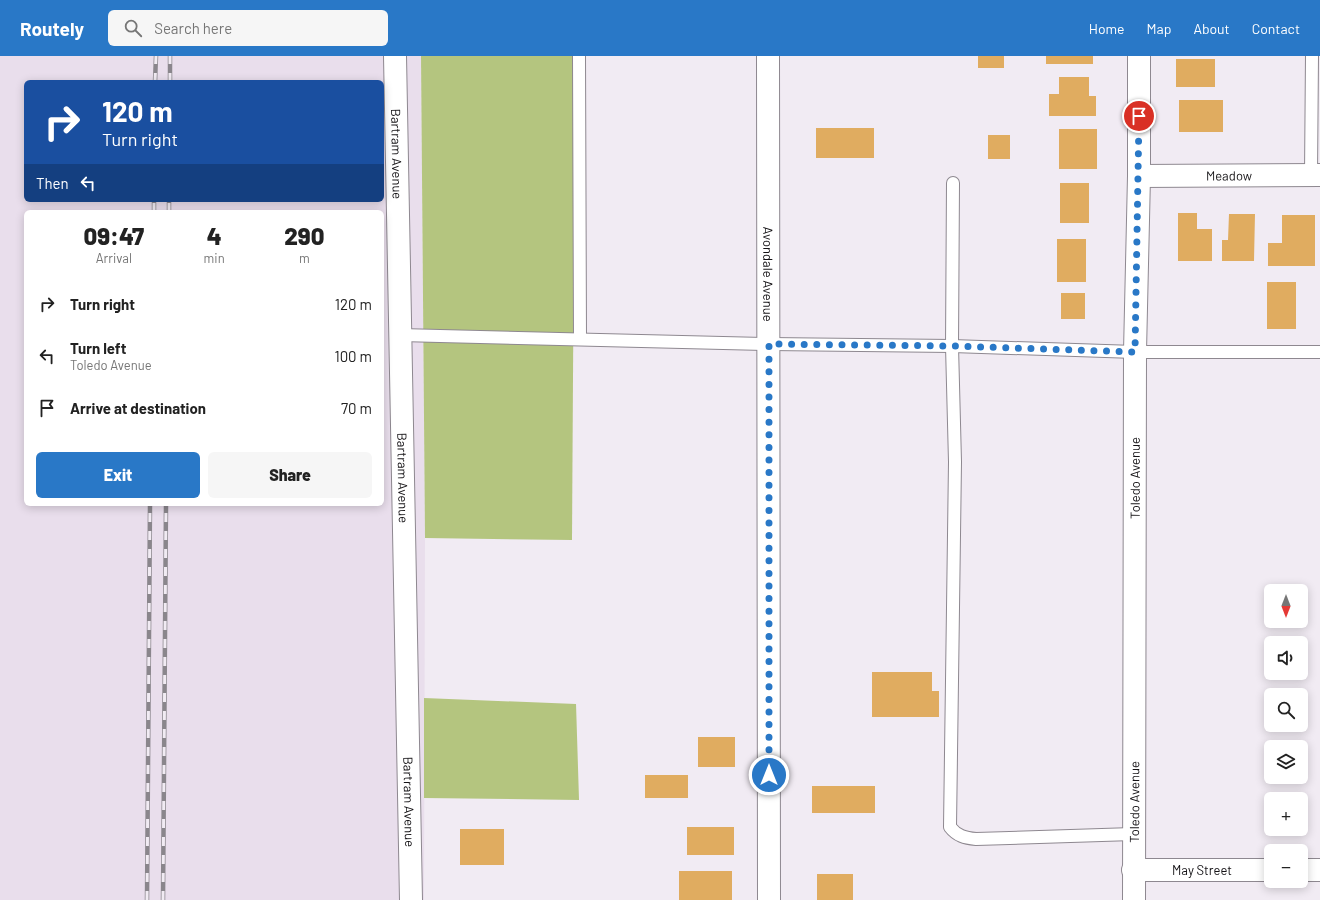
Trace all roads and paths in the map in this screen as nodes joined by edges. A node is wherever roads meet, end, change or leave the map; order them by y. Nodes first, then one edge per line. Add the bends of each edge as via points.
1 (395, 56) edge
2 (579, 56) edge
3 (768, 56) edge
4 (1139, 56) edge
5 (1312, 56) edge
6 (1315, 175) edge
7 (1139, 176) junction
8 (953, 183) dead end
9 (400, 335) junction
10 (580, 339) junction
11 (769, 344) junction
12 (952, 346) junction
13 (1135, 352) junction
14 (1320, 352) edge
15 (1133, 834) junction
16 (1133, 870) junction
17 (1264, 870) edge
18 (1308, 870) edge
19 (1320, 870) edge
20 (411, 900) edge
21 (769, 900) edge
22 (1134, 900) edge

1 - 9 street, Bartram Avenue
2 - 10 lane
3 - 11 street, Avondale Avenue
4 - 7 street, Toledo Avenue
5 - 6 lane
6 - 7 street, Meadow
7 - 13 street, Toledo Avenue
8 - 12 lane
9 - 10 lane
9 - 20 street, Bartram Avenue
10 - 11 lane
11 - 12 lane
11 - 21 street, Avondale Avenue
12 - 13 lane
12 - 15 lane via 955,462 950,828 956,834 976,839
13 - 14 lane
13 - 15 street, Toledo Avenue
15 - 16 street, Toledo Avenue
16 - 17 street, May Street
16 - 22 street, Toledo Avenue
18 - 19 street

